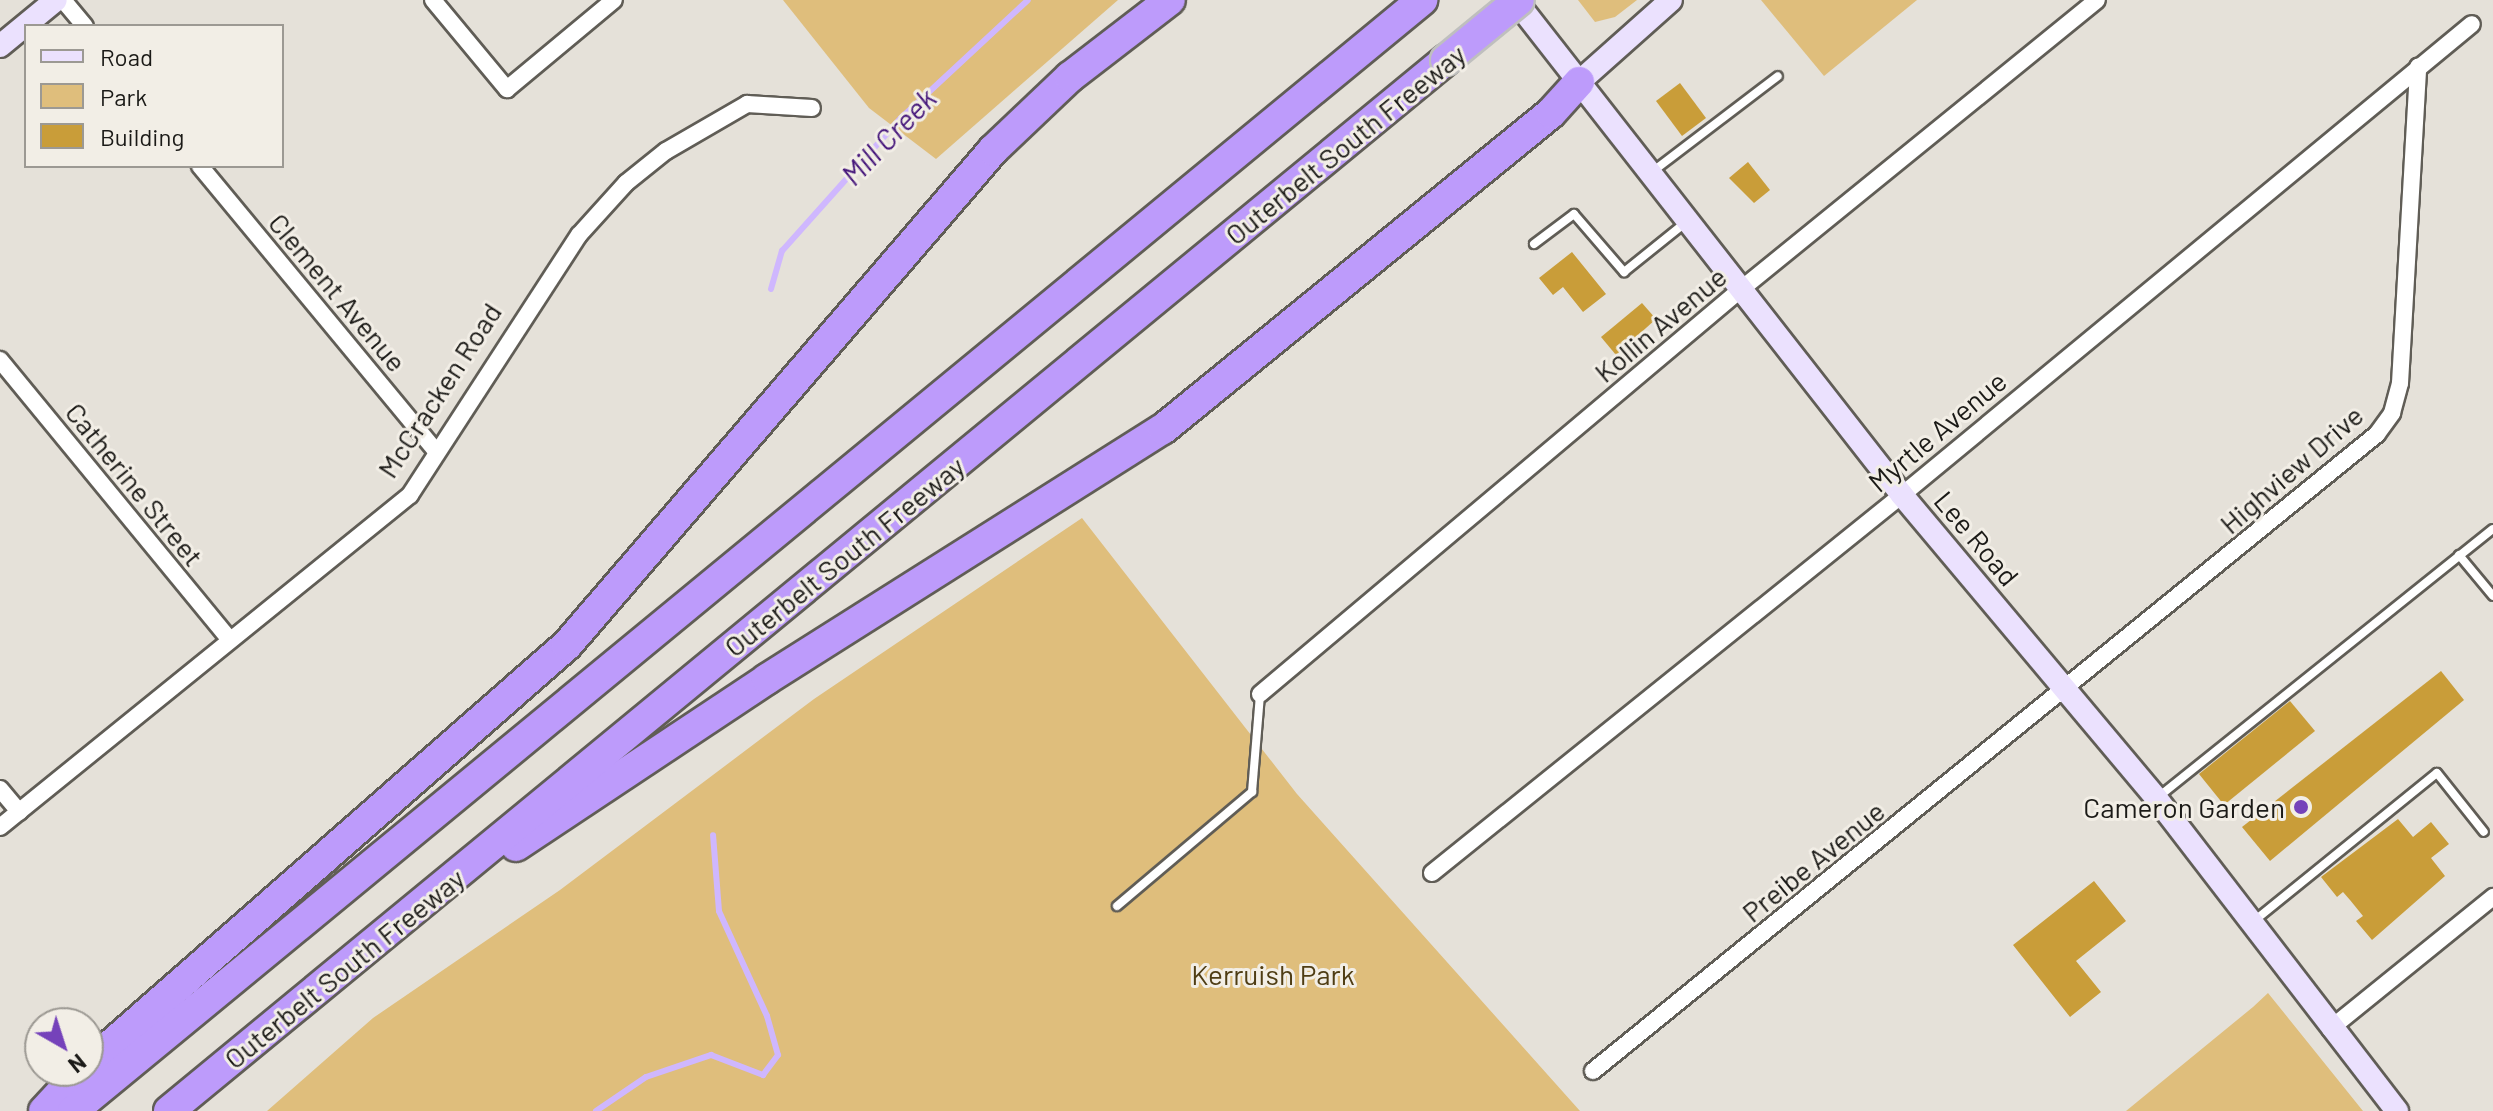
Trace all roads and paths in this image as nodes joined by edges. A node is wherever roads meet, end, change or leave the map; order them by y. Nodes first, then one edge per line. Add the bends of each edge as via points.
1 (56, 0) edge
2 (63, 0) edge
3 (433, 0) edge
4 (614, 0) edge
5 (1170, 0) edge
6 (1517, 0) edge
7 (1671, 0) edge
8 (2097, 0) edge
9 (1416, 6) edge
10 (27, 24) edge
11 (83, 24) edge
12 (2472, 24) dead end
13 (24, 26) edge
14 (0, 46) edge
15 (2418, 67) junction
16 (1778, 76) dead end
17 (1579, 82) junction
18 (812, 108) dead end
19 (202, 168) edge
20 (1649, 175) junction
21 (1686, 223) junction
22 (1534, 244) dead end
23 (1739, 291) junction
24 (0, 360) edge
25 (436, 451) junction
26 (1902, 495) junction
27 (2493, 529) edge
28 (2459, 555) junction
29 (2493, 596) edge
30 (230, 640) junction
31 (2066, 691) junction
32 (1260, 694) joint
33 (0, 789) edge
34 (2156, 798) junction
35 (19, 812) junction
36 (0, 827) edge
37 (2484, 832) dead end
38 (1432, 873) dead end
39 (432, 896) junction
40 (2493, 897) edge
41 (1117, 906) dead end
42 (2253, 922) junction
43 (2330, 1029) junction
44 (104, 1051) edge
45 (1593, 1071) dead end
46 (66, 1087) edge
47 (44, 1111) edge
48 (73, 1111) edge
49 (169, 1111) edge
50 (2397, 1111) edge

1 - 10 main road
2 - 11 street
3 - 4 street via 507,89
5 - 44 highway via 1070,77 993,150 619,590 551,660
6 - 17 main road, Lee Road
6 - 39 highway, Outerbelt South Freeway, bridge
7 - 17 main road
8 - 23 street, Kollin Avenue
9 - 48 highway
12 - 15 street, Myrtle Avenue
13 - 14 main road
15 - 26 street, Myrtle Avenue
15 - 31 street, Highview Drive via 2400,383 2392,413 2377,434
16 - 20 lane
17 - 20 main road, Lee Road
17 - 39 highway via 1551,113 1163,429 723,708 582,806
18 - 25 street, McCracken Road via 747,104 666,151 626,183 579,235
19 - 25 street, Clement Avenue
20 - 21 main road, Lee Road
21 - 22 lane via 1624,272 1574,214
21 - 23 main road, Lee Road
23 - 26 main road, Lee Road
23 - 32 street, Kollin Avenue
24 - 30 street, Catherine Street
25 - 30 street, McCracken Road via 410,495
26 - 31 main road, Lee Road
26 - 38 street, Myrtle Avenue
27 - 28 lane
28 - 29 lane
28 - 34 lane
30 - 35 street, McCracken Road
31 - 34 main road, Lee Road
31 - 45 street, Preibe Avenue
32 - 41 lane via 1252,792
33 - 35 street
34 - 42 main road, Lee Road
35 - 36 street, McCracken Road
37 - 42 lane via 2437,773
39 - 49 highway, Outerbelt South Freeway
40 - 43 street
42 - 43 main road, Lee Road
43 - 50 main road, Lee Road
46 - 47 highway

